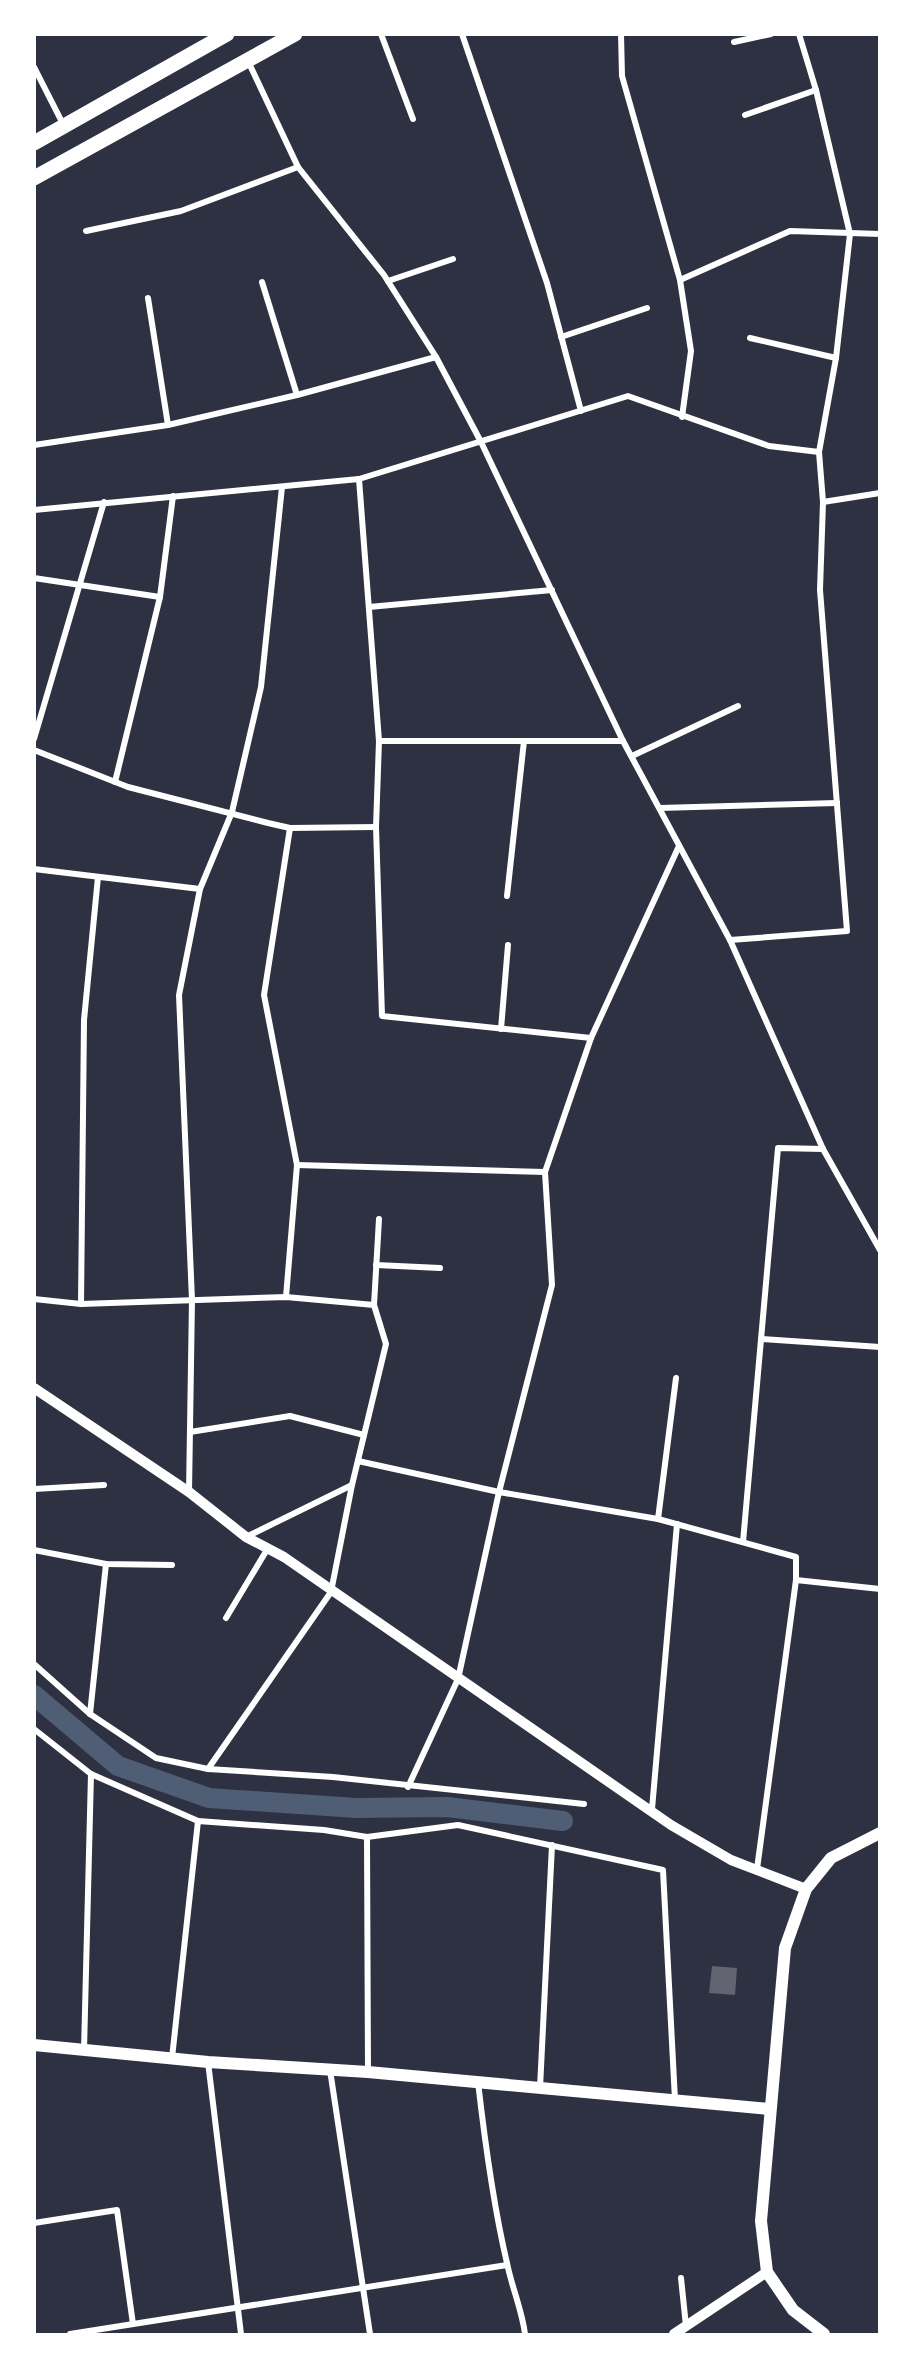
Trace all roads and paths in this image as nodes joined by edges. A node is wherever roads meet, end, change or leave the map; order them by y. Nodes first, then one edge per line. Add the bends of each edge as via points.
1 (227, 34) edge
2 (295, 34) edge
3 (381, 34) edge
4 (462, 34) edge
5 (621, 34) edge
6 (771, 34) edge
7 (799, 34) edge
8 (734, 42) dead end
9 (247, 61) junction
10 (34, 67) edge
11 (816, 90) junction
12 (745, 115) dead end
13 (413, 119) dead end
14 (64, 127) junction
15 (34, 143) edge
16 (298, 167) junction
17 (34, 178) edge
18 (86, 231) dead end
19 (850, 234) junction
20 (879, 234) edge
21 (453, 259) dead end
22 (680, 280) junction
23 (388, 281) junction
24 (262, 282) dead end
25 (148, 298) dead end
26 (647, 308) dead end
27 (561, 337) junction
28 (750, 338) dead end
29 (436, 357) junction
30 (836, 358) junction
31 (297, 394) junction
32 (581, 411) junction
33 (682, 417) junction
34 (168, 425) junction
35 (481, 442) junction
36 (34, 445) edge
37 (819, 452) junction
38 (359, 480) junction
39 (282, 487) junction
40 (879, 493) edge
41 (173, 496) junction
42 (104, 502) junction
43 (824, 502) junction
44 (34, 510) edge
45 (34, 578) edge
46 (81, 586) junction
47 (552, 590) junction
48 (160, 597) junction
49 (369, 607) junction
50 (738, 706) dead end
51 (34, 739) edge
52 (379, 741) junction
53 (524, 741) junction
54 (623, 741) junction
55 (34, 750) edge
56 (632, 756) junction
57 (115, 783) junction
58 (837, 803) junction
59 (660, 808) junction
60 (232, 812) junction
61 (376, 827) junction
62 (290, 828) junction
63 (679, 846) junction
64 (34, 870) edge
65 (98, 877) junction
66 (200, 890) junction
67 (507, 896) dead end
68 (730, 940) junction
69 (508, 945) dead end
70 (501, 1029) junction
71 (591, 1038) junction
72 (823, 1149) junction
73 (297, 1165) junction
74 (545, 1172) junction
75 (379, 1219) dead end
76 (879, 1250) edge
77 (376, 1265) junction
78 (440, 1268) dead end
79 (286, 1297) junction
80 (34, 1299) edge
81 (192, 1300) junction
82 (81, 1304) junction
83 (374, 1305) junction
84 (761, 1339) junction
85 (879, 1347) edge
86 (676, 1378) dead end
87 (34, 1388) edge
88 (190, 1432) junction
89 (364, 1435) junction
90 (358, 1461) junction
91 (104, 1485) dead end
92 (352, 1485) junction
93 (34, 1490) edge
94 (189, 1492) junction
95 (499, 1492) junction
96 (658, 1519) junction
97 (677, 1524) junction
98 (246, 1537) junction
99 (743, 1542) junction
100 (268, 1548) junction
101 (34, 1550) edge
102 (106, 1564) junction
103 (172, 1565) dead end
104 (796, 1580) junction
105 (879, 1589) edge
106 (331, 1592) junction
107 (226, 1618) dead end
108 (34, 1664) edge
109 (458, 1679) junction
110 (90, 1714) junction
111 (34, 1729) edge
112 (208, 1769) junction
113 (91, 1774) junction
114 (408, 1787) junction
115 (584, 1804) dead end
116 (652, 1809) junction
117 (198, 1821) junction
118 (879, 1833) edge
119 (367, 1837) junction
120 (552, 1845) junction
121 (757, 1869) junction
122 (806, 1889) junction
123 (34, 2044) edge
124 (84, 2050) junction
125 (172, 2059) junction
126 (208, 2062) junction
127 (330, 2070) junction
128 (368, 2072) junction
129 (477, 2081) junction
130 (540, 2088) junction
131 (675, 2100) junction
132 (769, 2109) junction
133 (34, 2223) edge
134 (507, 2265) junction
135 (767, 2272) junction
136 (681, 2278) dead end
137 (361, 2289) junction
138 (236, 2308) junction
139 (133, 2324) junction
140 (686, 2326) junction
141 (70, 2334) edge
142 (241, 2334) edge
143 (370, 2334) edge
144 (525, 2334) edge
145 (674, 2334) edge
146 (824, 2334) edge

1 - 14 main road
2 - 9 main road
3 - 13 street
4 - 27 street via 547,283
5 - 22 street via 622,76
6 - 8 street
7 - 11 street
9 - 16 street
9 - 17 main road
10 - 14 street
11 - 12 street
11 - 19 street
14 - 15 main road
16 - 18 street via 181,211
16 - 23 street
19 - 20 street
19 - 22 street via 790,231
19 - 30 street
21 - 23 street
22 - 33 street via 691,351
23 - 29 street
24 - 31 street
25 - 34 street
26 - 27 street
27 - 32 street
28 - 30 street
29 - 31 street
29 - 35 street
30 - 37 street
31 - 34 street
32 - 33 street via 628,396
32 - 35 street
33 - 37 street via 769,446
34 - 36 street
35 - 38 street
35 - 47 street
37 - 43 street
38 - 39 street
38 - 49 street
39 - 41 street
39 - 60 street via 261,687
40 - 43 street
41 - 42 street
41 - 48 street
42 - 44 street
42 - 46 street
43 - 58 street via 820,590
45 - 46 street
46 - 48 street
46 - 51 street
47 - 49 street
47 - 54 street
48 - 57 street
49 - 52 street
50 - 56 street
52 - 53 street
52 - 61 street
53 - 54 street
53 - 67 street
54 - 56 street
55 - 57 street
56 - 59 street
57 - 60 street
58 - 59 street
58 - 68 street via 847,931
59 - 63 street
60 - 62 street
60 - 66 street
61 - 62 street
61 - 70 street via 382,1016
62 - 73 street via 264,995
63 - 68 street
63 - 71 street
64 - 65 street
65 - 66 street
65 - 82 street via 84,1020
66 - 81 street via 179,995
68 - 72 street
69 - 70 street
70 - 71 street
71 - 74 street
72 - 76 street
72 - 84 street via 778,1148
73 - 74 street
73 - 79 street
74 - 95 street via 552,1285
75 - 77 street
77 - 78 street
77 - 83 street
79 - 81 street
79 - 83 street
80 - 82 street
81 - 82 street
81 - 88 street
83 - 89 street via 386,1344
84 - 85 street
84 - 99 street
86 - 96 street
87 - 94 street
88 - 89 street via 290,1416
88 - 94 street
89 - 90 street
90 - 92 street
90 - 95 street
91 - 93 street
92 - 98 street
92 - 106 street
94 - 98 street
95 - 96 street
95 - 109 street
96 - 97 street
97 - 99 street
97 - 116 street
98 - 100 street
99 - 104 street via 796,1557
100 - 106 street
100 - 107 street
101 - 102 street
102 - 103 street
102 - 110 street
104 - 105 street
104 - 121 street
106 - 109 street
106 - 112 street
108 - 110 street
109 - 114 street
109 - 116 street
110 - 112 street via 156,1758
111 - 113 street
112 - 114 street via 333,1777
113 - 117 street
113 - 124 street
114 - 115 street
116 - 121 street via 671,1825 731,1860
117 - 119 street
117 - 125 street
118 - 122 main road via 831,1858
119 - 120 street via 458,1825
119 - 128 street
120 - 130 street
120 - 131 street via 663,1870
121 - 122 street
122 - 132 main road via 785,1948
123 - 124 main road
124 - 125 main road
125 - 126 main road
126 - 127 main road
126 - 138 street
127 - 128 main road
127 - 137 street
128 - 129 main road
129 - 130 main road
129 - 134 street via 489,2178
130 - 131 main road
131 - 132 main road
132 - 135 main road via 761,2221
133 - 139 street via 117,2210
134 - 137 street
134 - 144 street
135 - 140 street
135 - 146 main road via 793,2310
136 - 140 street
137 - 138 street
137 - 143 street
138 - 139 street
138 - 142 street
139 - 141 street
140 - 145 street

